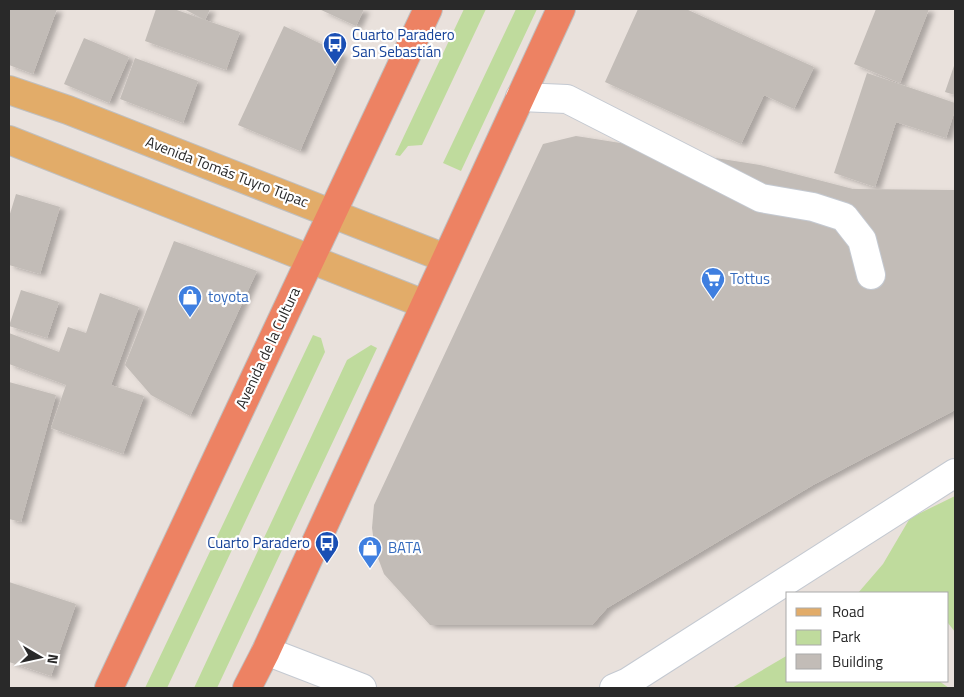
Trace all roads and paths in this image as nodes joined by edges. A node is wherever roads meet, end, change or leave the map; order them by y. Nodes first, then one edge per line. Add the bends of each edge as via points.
1 (428, 9) edge
2 (561, 9) edge
3 (9, 90) edge
4 (520, 97) junction
5 (9, 140) edge
6 (332, 213) junction
7 (310, 258) junction
8 (445, 258) junction
9 (872, 275) dead end
10 (424, 304) junction
11 (955, 473) edge
12 (266, 651) junction
13 (109, 688) edge
14 (246, 688) edge
15 (362, 688) edge
16 (614, 688) edge

1 - 6 highway, Avenida de la Cultura
2 - 4 highway
3 - 6 main road, Avenida Tomás Tuyro Túpac
4 - 8 highway
4 - 9 street via 566,99 761,198 813,207 844,218 862,240
5 - 7 main road
6 - 7 highway, Avenida de la Cultura
6 - 8 main road, Avenida Tomás Tuyro Túpac
7 - 10 main road
7 - 13 highway, Avenida de la Cultura
8 - 10 highway
10 - 12 highway
11 - 16 street
12 - 14 highway
12 - 15 street

